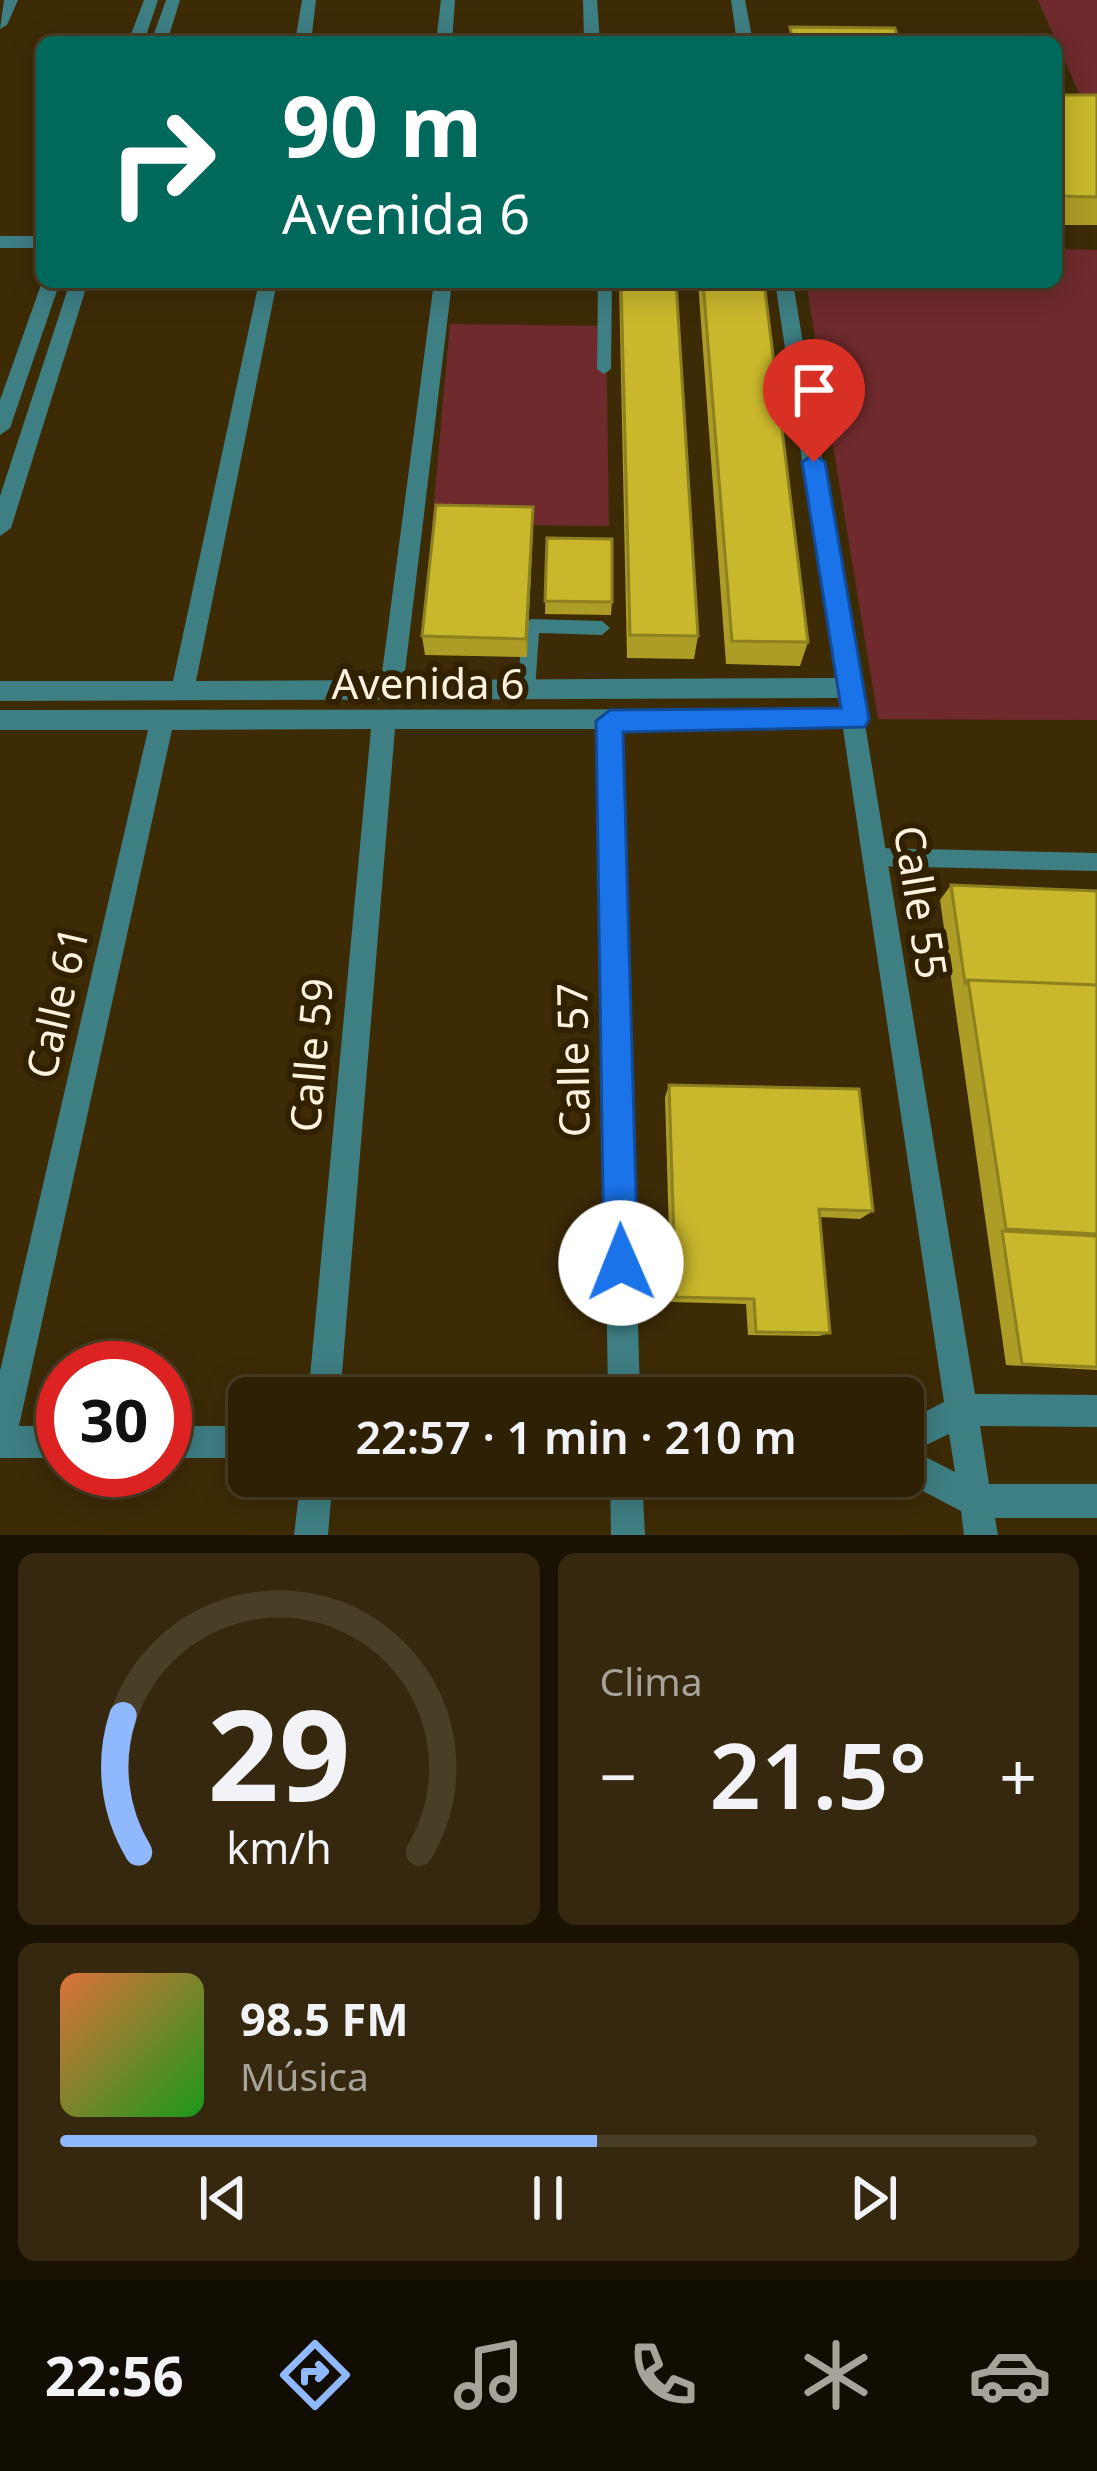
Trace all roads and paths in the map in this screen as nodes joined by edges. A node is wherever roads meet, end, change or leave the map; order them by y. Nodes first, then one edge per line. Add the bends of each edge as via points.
1 (11, 0) edge
2 (151, 0) edge
3 (173, 0) edge
4 (309, 0) edge
5 (448, 0) edge
6 (590, 0) edge
7 (738, 0) edge
8 (0, 25) edge
9 (138, 36) edge
10 (161, 36) edge
11 (304, 36) edge
12 (445, 36) edge
13 (592, 36) edge
14 (744, 36) edge
15 (0, 228) edge
16 (36, 228) edge
17 (0, 242) edge
18 (36, 242) edge
19 (49, 288) edge
20 (77, 288) edge
21 (267, 288) edge
22 (442, 288) edge
23 (605, 288) edge
24 (785, 288) edge
25 (604, 369) dead end
26 (0, 428) edge
27 (0, 528) edge
28 (602, 628) dead end
29 (851, 688) junction
30 (0, 691) edge
31 (391, 692) junction
32 (526, 692) junction
33 (182, 693) junction
34 (856, 719) junction
35 (0, 720) edge
36 (162, 721) junction
37 (385, 721) junction
38 (610, 721) junction
39 (875, 856) junction
40 (1097, 862) edge
41 (326, 1377) edge
42 (624, 1377) edge
43 (962, 1411) junction
44 (1097, 1411) edge
45 (924, 1430) edge
46 (0, 1442) edge
47 (36, 1442) edge
48 (192, 1442) edge
49 (228, 1442) edge
50 (924, 1474) edge
51 (315, 1497) edge
52 (627, 1497) edge
53 (976, 1501) junction
54 (1097, 1501) edge
55 (311, 1535) edge
56 (628, 1535) edge
57 (981, 1535) edge

1 - 8 street
2 - 9 street
3 - 10 street
4 - 11 street
5 - 12 street
6 - 13 street
7 - 14 street
15 - 16 street
17 - 18 street
19 - 26 street
20 - 27 street
21 - 33 street
22 - 31 street
23 - 25 lane
24 - 29 street, Calle 55
28 - 32 lane via 531,626
29 - 32 street, Avenida 6
29 - 34 street, Calle 55
30 - 33 street, Avenida 6
31 - 32 street, Avenida 6
31 - 33 street, Avenida 6
34 - 38 street, Avenida 6
34 - 39 street, Calle 55
35 - 36 street, Avenida 6
36 - 37 street, Avenida 6
36 - 46 street, Calle 61
37 - 38 street, Avenida 6
37 - 41 street, Calle 59
38 - 42 street, Calle 57
39 - 40 lane
39 - 43 street, Calle 55
43 - 44 street
43 - 45 street
43 - 53 street, Calle 55
46 - 47 street
48 - 49 street
50 - 53 street
51 - 55 street
52 - 56 street
53 - 54 street
53 - 57 street, Calle 55

